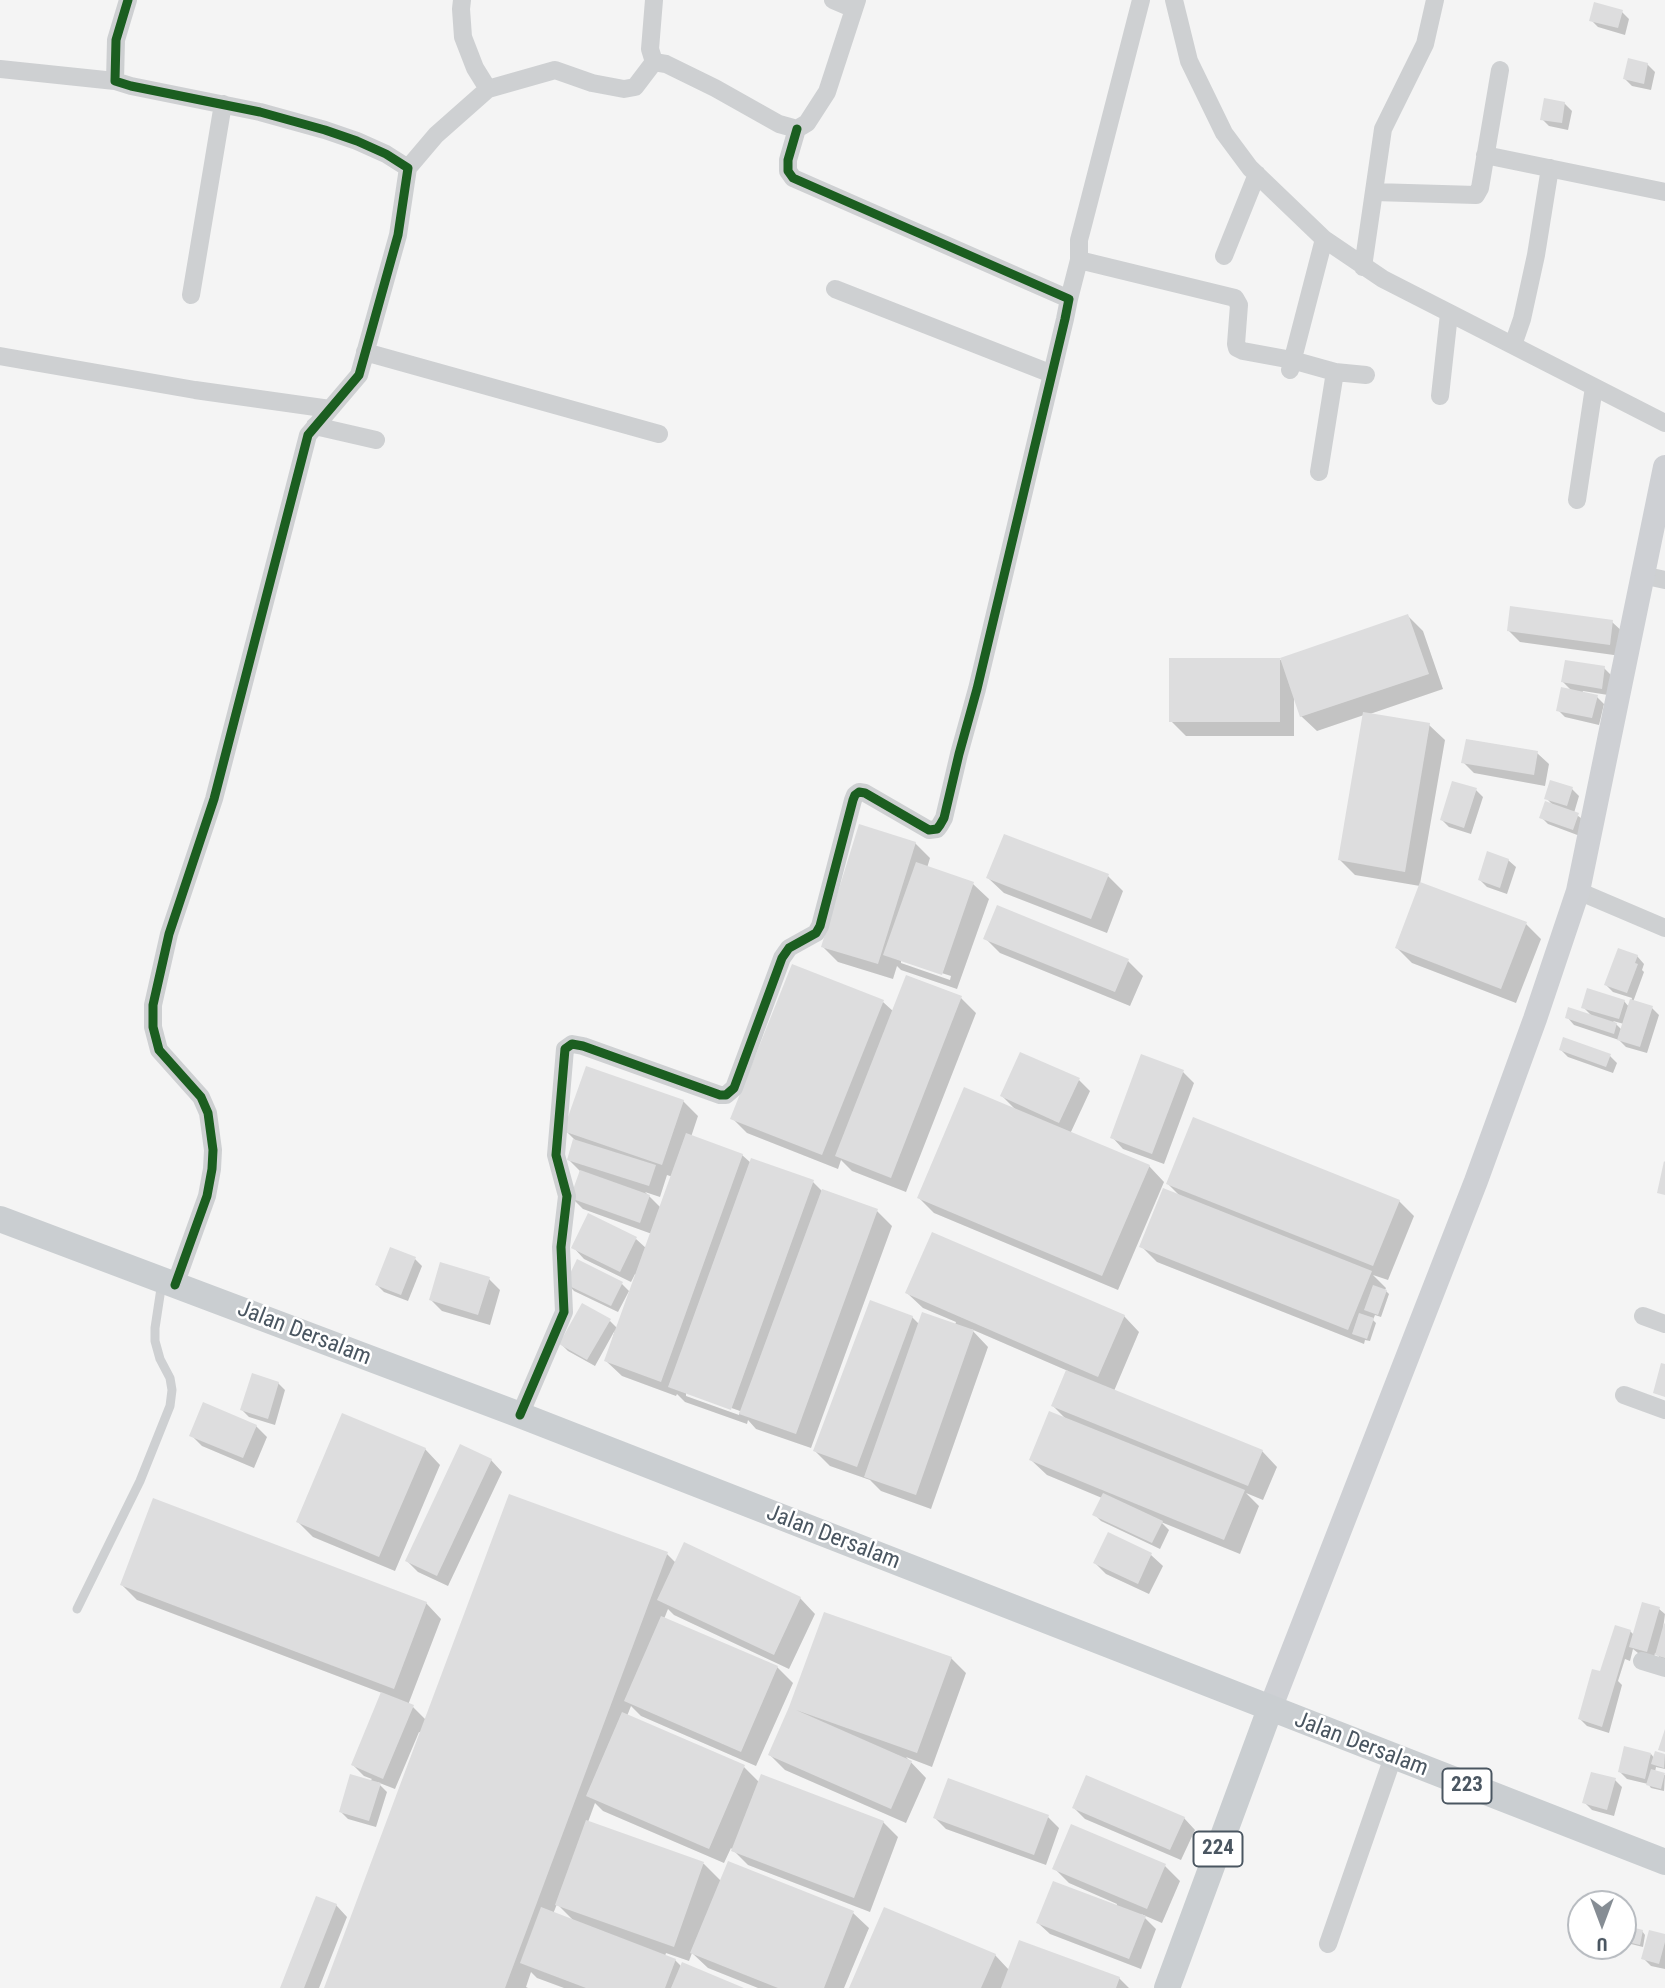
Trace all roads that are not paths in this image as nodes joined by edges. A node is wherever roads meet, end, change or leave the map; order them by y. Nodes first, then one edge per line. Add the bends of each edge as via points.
1 (128, 0) edge
2 (462, 0) edge
3 (654, 0) edge
4 (833, 0) edge
5 (1140, 0) edge
6 (1174, 0) edge
7 (1435, 0) edge
8 (856, 4) edge
9 (654, 62) junction
10 (0, 69) edge
11 (1500, 70) dead end
12 (115, 81) junction
13 (488, 89) junction
14 (223, 104) junction
15 (797, 129) junction
16 (1485, 155) junction
17 (408, 168) junction
18 (1550, 168) junction
19 (1256, 174) junction
20 (1665, 191) edge
21 (1374, 192) junction
22 (1324, 239) junction
23 (1224, 256) dead end
24 (1079, 260) junction
25 (1363, 267) junction
26 (835, 289) dead end
27 (191, 295) dead end
28 (1069, 299) junction
29 (1450, 314) junction
30 (1513, 345) junction
31 (365, 352) junction
32 (0, 356) edge
33 (1291, 365) junction
34 (1335, 372) junction
35 (1052, 374) junction
36 (1366, 374) dead end
37 (1594, 387) junction
38 (1440, 396) dead end
39 (330, 409) junction
40 (1665, 423) edge
41 (315, 426) junction
42 (659, 434) dead end
43 (376, 440) dead end
44 (1665, 467) edge
45 (1319, 472) dead end
46 (1577, 500) dead end
47 (1654, 578) edge
48 (1578, 891) junction
49 (1665, 928) edge
50 (0, 1219) edge
51 (169, 1282) junction
52 (1643, 1316) dead end
53 (1665, 1324) edge
54 (1624, 1395) dead end
55 (1665, 1410) edge
56 (520, 1415) junction
57 (77, 1609) dead end
58 (1642, 1661) dead end
59 (1665, 1668) edge
60 (1270, 1709) junction
61 (1393, 1757) junction
62 (1665, 1862) edge
63 (1328, 1944) dead end
64 (1167, 1988) edge

1 - 12 street via 116,40
2 - 13 street via 463,37
3 - 9 street via 650,49
4 - 8 street
5 - 24 street via 1079,240
6 - 19 street via 1189,61 1224,133
7 - 21 street via 1425,44 1382,129
8 - 15 street via 827,92 807,123
9 - 13 street via 635,87 624,89 555,70
9 - 15 street
10 - 12 street
11 - 16 street
12 - 14 street
13 - 17 street via 436,135
14 - 17 street via 357,141
14 - 27 street
15 - 28 street via 788,160 793,178
16 - 18 street
16 - 21 street via 1479,192 1472,196
17 - 31 street via 398,235
18 - 20 street
18 - 30 street via 1536,255
19 - 22 street
19 - 23 street
21 - 25 street
22 - 25 street
22 - 33 street
24 - 28 street
24 - 33 street via 1231,296 1239,305 1237,348
25 - 29 street
26 - 35 street
28 - 35 street
29 - 30 street
29 - 38 street
30 - 37 street
31 - 39 street via 359,376
31 - 42 street
32 - 39 street
33 - 34 street
34 - 36 street
34 - 45 street
35 - 56 street via 940,825 929,830 865,793 855,795 820,926 782,958 734,1088 726,1095 583,1046 572,1044 565,1049 556,1155 567,1196 561,1247 564,1312
37 - 40 street
37 - 46 street
39 - 41 street
41 - 43 street
41 - 51 street via 308,435 217,786 169,934 153,1004 159,1050 201,1097 213,1150 207,1196
44 - 47 main road
47 - 48 main road
48 - 49 street
48 - 60 main road via 1476,1181
50 - 51 main road, Jalan Dersalam
51 - 56 main road, Jalan Dersalam
51 - 57 lane via 155,1341 170,1378 170,1406 140,1481
52 - 53 street
54 - 55 street
56 - 60 main road, Jalan Dersalam
58 - 59 street
60 - 61 main road, Jalan Dersalam / 223
60 - 64 main road, 224
61 - 62 main road, Jalan Dersalam / 223
61 - 63 street

